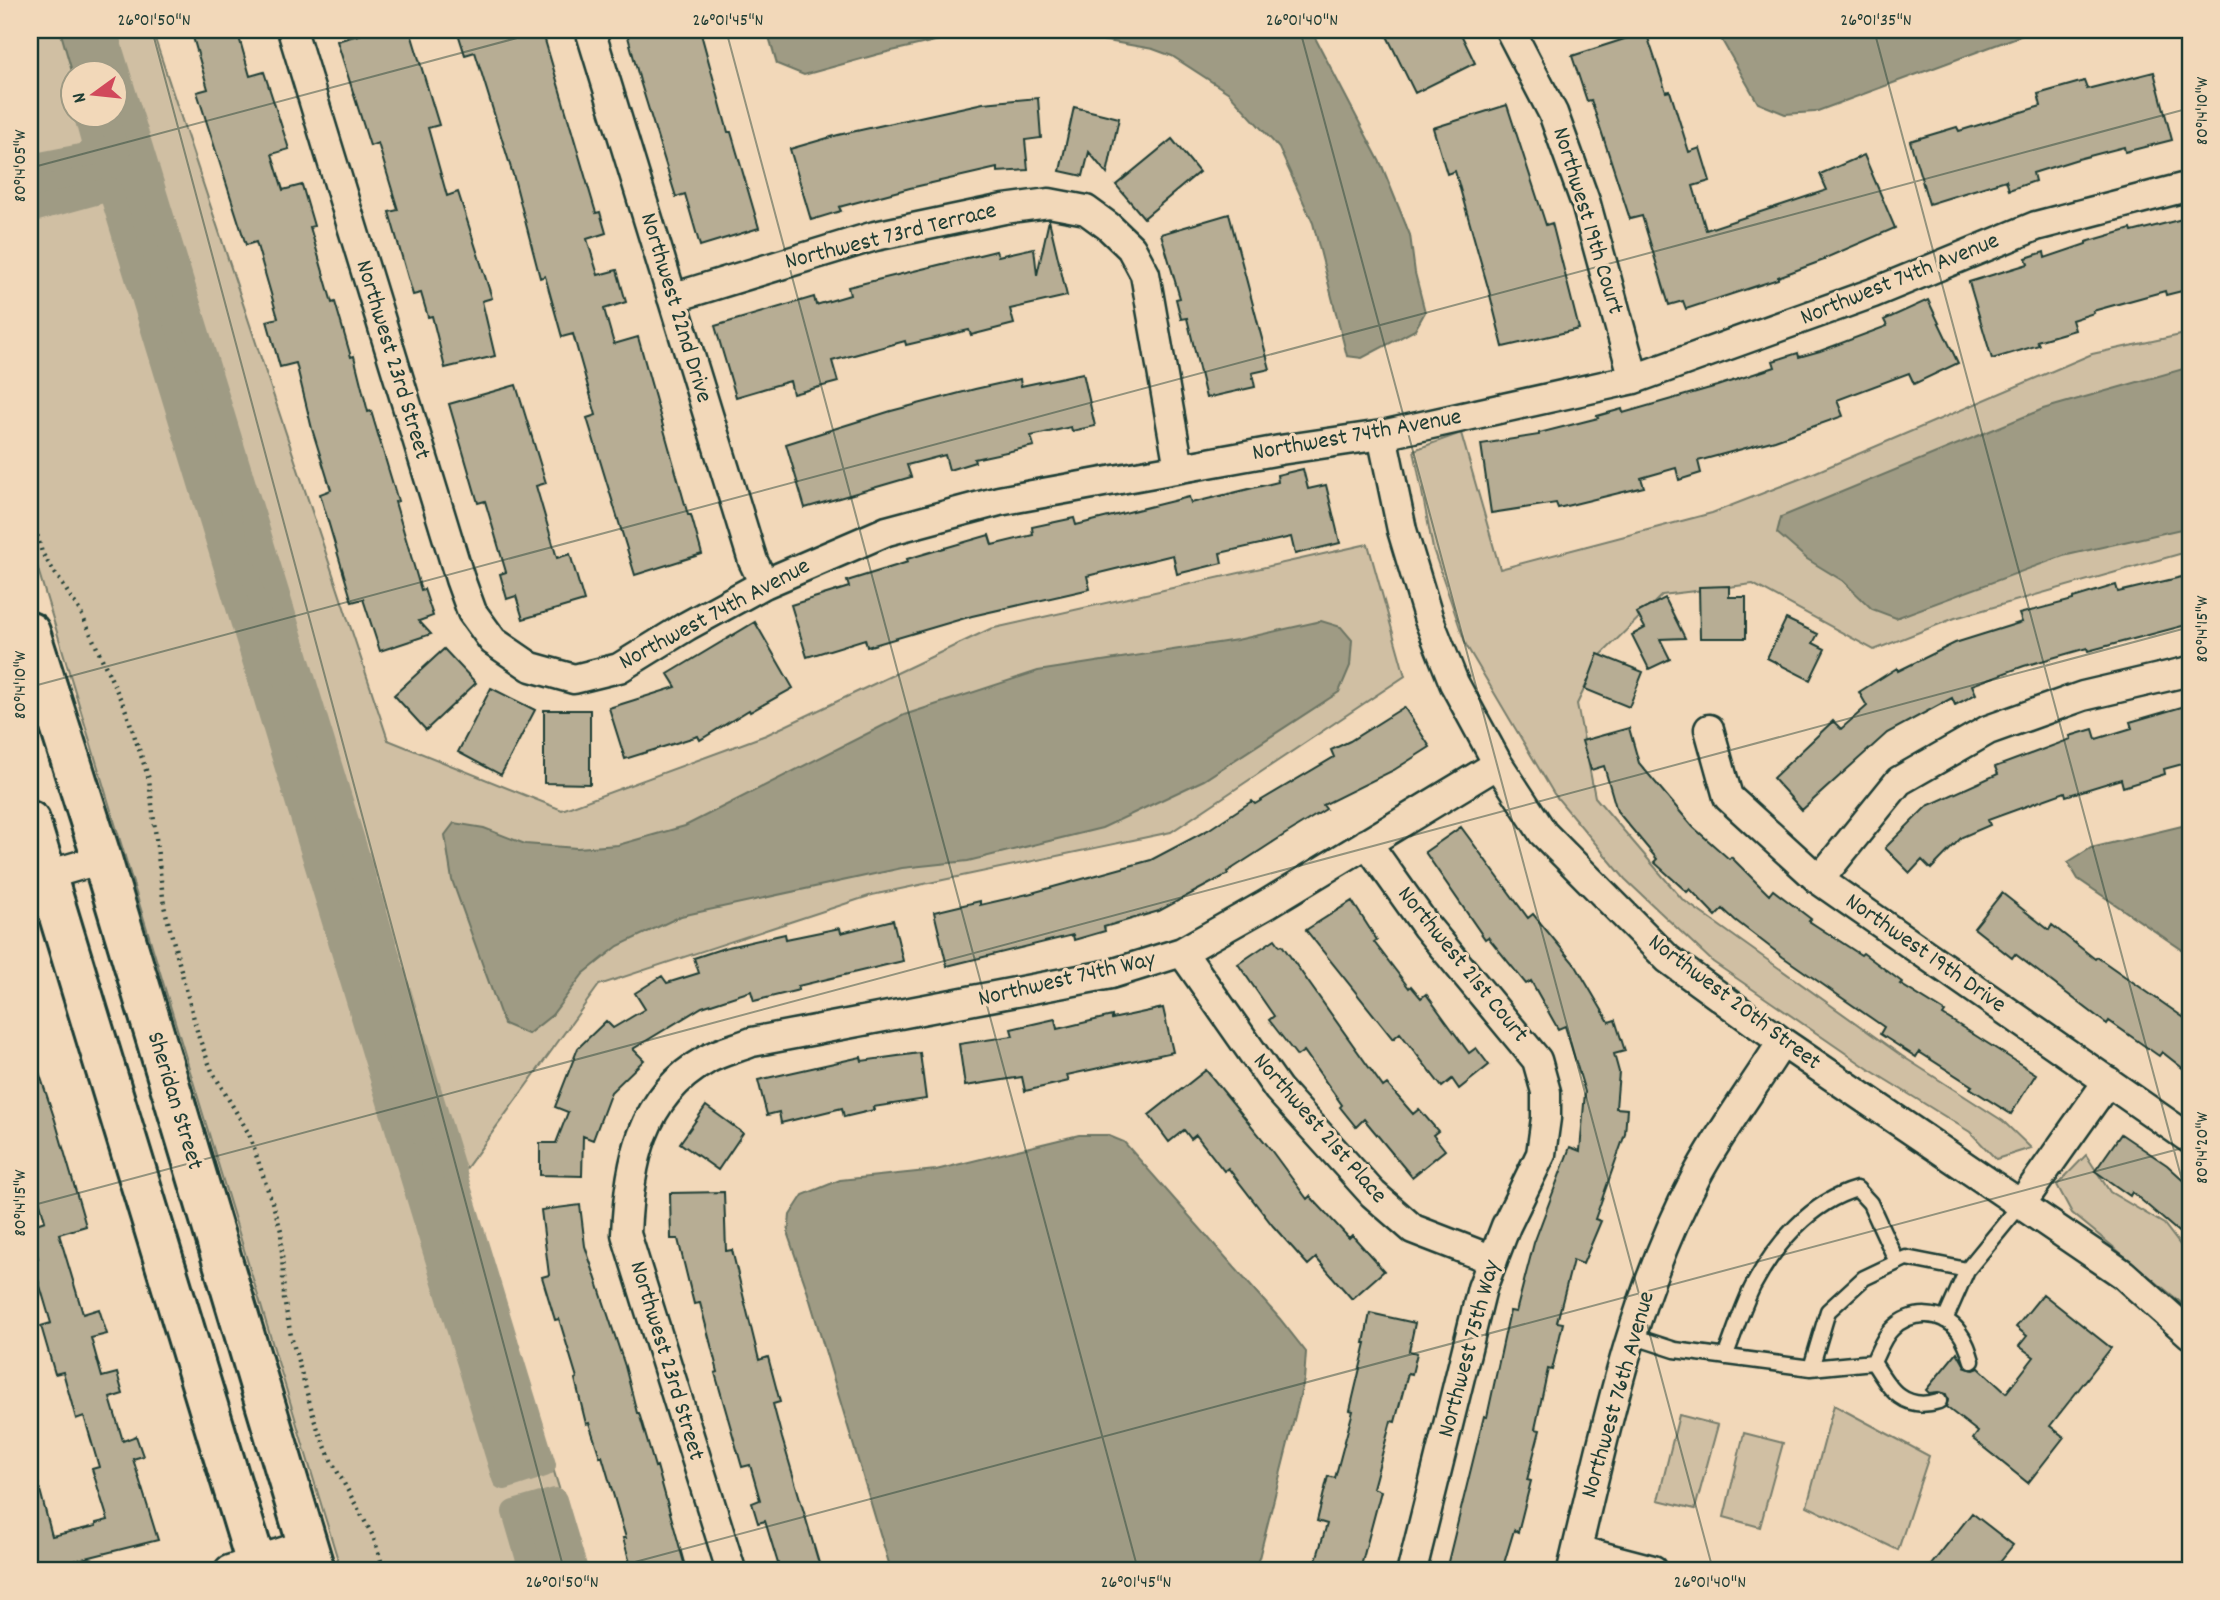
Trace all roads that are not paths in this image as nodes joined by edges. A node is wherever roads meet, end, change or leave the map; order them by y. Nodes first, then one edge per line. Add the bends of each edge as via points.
1 (292, 30) edge
2 (590, 30) edge
3 (1510, 30) edge
4 (2190, 186) edge
5 (672, 298) junction
6 (1634, 379) junction
7 (1382, 435) junction
8 (1179, 468) junction
9 (764, 584) junction
10 (30, 632) edge
11 (531, 667) joint
12 (2190, 671) edge
13 (1709, 729) dead end
14 (1498, 764) junction
15 (30, 821) edge
16 (1367, 843) junction
17 (102, 859) junction
18 (38, 878) edge
19 (1819, 880) junction
20 (1182, 952) junction
21 (1782, 1042) junction
22 (2108, 1081) junction
23 (1546, 1092) joint
24 (2190, 1139) edge
25 (636, 1149) joint
26 (2021, 1205) junction
27 (1493, 1260) junction
28 (1897, 1262) junction
29 (1967, 1270) junction
30 (1945, 1320) junction
31 (2190, 1334) edge
32 (1632, 1336) junction
33 (1725, 1357) junction
34 (1972, 1361) dead end
35 (1873, 1362) junction
36 (1811, 1368) junction
37 (1939, 1401) dead end
38 (311, 1557) edge
39 (1574, 1560) edge
40 (248, 1568) edge
41 (730, 1570) edge
42 (1412, 1570) edge
43 (1653, 1570) edge

1 - 11 street, Northwest 23rd Street via 472,612 494,641
2 - 5 street, Northwest 22nd Drive
3 - 6 street, Northwest 19th Court via 1553,113 1586,204
4 - 6 street, Northwest 74th Avenue via 2036,226 1873,293
5 - 8 street, Northwest 73rd Terrace via 876,236 1049,203 1086,210 1130,248 1145,274
5 - 9 street, Northwest 22nd Drive
6 - 7 street, Northwest 74th Avenue
7 - 8 street, Northwest 74th Avenue
7 - 14 street, Northwest 20th Street via 1402,530 1429,620 1454,683
8 - 9 street, Northwest 74th Avenue via 999,501 887,531
9 - 11 street, Northwest 74th Avenue via 619,668 574,679
10 - 17 main road, Sheridan Street
12 - 19 street via 2082,696 1988,730 1899,781
13 - 19 street, Northwest 19th Drive via 1728,797
14 - 16 street, Northwest 74th Way
14 - 21 street, Northwest 20th Street via 1543,833 1602,895 1668,959
15 - 18 main road
16 - 20 street, Northwest 74th Way
16 - 23 street, Northwest 21st Court via 1426,926 1537,1060
17 - 18 street
17 - 38 main road, Sheridan Street
18 - 40 main road
19 - 22 street, Northwest 19th Drive
20 - 25 street, Northwest 74th Way via 1111,974 752,1042 706,1059 675,1083
20 - 27 street, Northwest 21st Place via 1278,1090 1373,1194 1413,1229
21 - 26 street, Northwest 20th Street
21 - 32 street, Northwest 76th Avenue via 1696,1176 1657,1261
22 - 24 street, Northwest 19th Drive
22 - 26 street
23 - 27 street, Northwest 75th Way via 1541,1154
25 - 41 street, Northwest 23rd Street via 626,1234
26 - 29 lane
26 - 31 street, Northwest 20th Street via 2123,1274
27 - 42 street, Northwest 75th Way
28 - 29 lane via 1906,1258
28 - 33 lane via 1870,1203 1857,1189 1827,1201 1790,1232 1753,1286
28 - 36 lane via 1864,1278 1828,1311
29 - 30 lane
30 - 34 lane via 1961,1335
30 - 35 lane via 1915,1315 1901,1321
32 - 33 lane via 1675,1350
32 - 39 street, Northwest 76th Avenue
33 - 36 lane
35 - 36 lane
35 - 37 lane via 1899,1396 1926,1405
38 - 40 street
39 - 43 street

